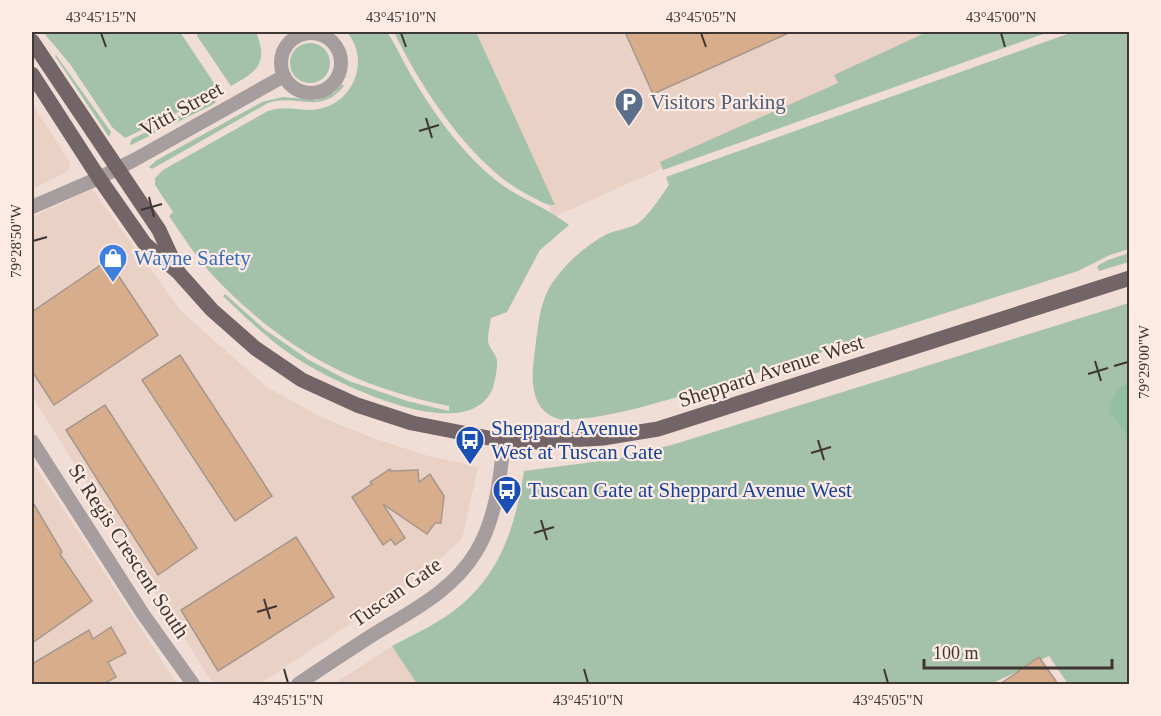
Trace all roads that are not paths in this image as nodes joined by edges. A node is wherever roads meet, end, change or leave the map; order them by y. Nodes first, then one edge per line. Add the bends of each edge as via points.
1 (32, 41) edge
2 (32, 74) edge
3 (284, 76) junction
4 (116, 168) junction
5 (99, 178) junction
6 (32, 207) edge
7 (178, 272) junction
8 (1130, 278) edge
9 (32, 441) edge
10 (504, 441) junction
11 (193, 684) edge
12 (298, 684) edge

1 - 4 main road, Sheppard Avenue West
2 - 5 main road, Sheppard Avenue West
3 - 3 street via 298,90 319,92 335,80 340,70 338,50 323,36 302,34 286,46 281,66
3 - 4 street, Vitti Street
4 - 5 street, Vitti Street
4 - 7 main road, Sheppard Avenue West via 159,230
5 - 6 street, Vitti Street
5 - 7 main road, Sheppard Avenue West via 145,244
7 - 10 main road, Sheppard Avenue West via 212,310 255,348 303,380 357,405 412,423
8 - 10 main road, Sheppard Avenue West via 658,429 603,438
9 - 11 street, St Regis Crescent South via 143,614
10 - 12 street, Tuscan Gate via 489,523 476,552 455,580

